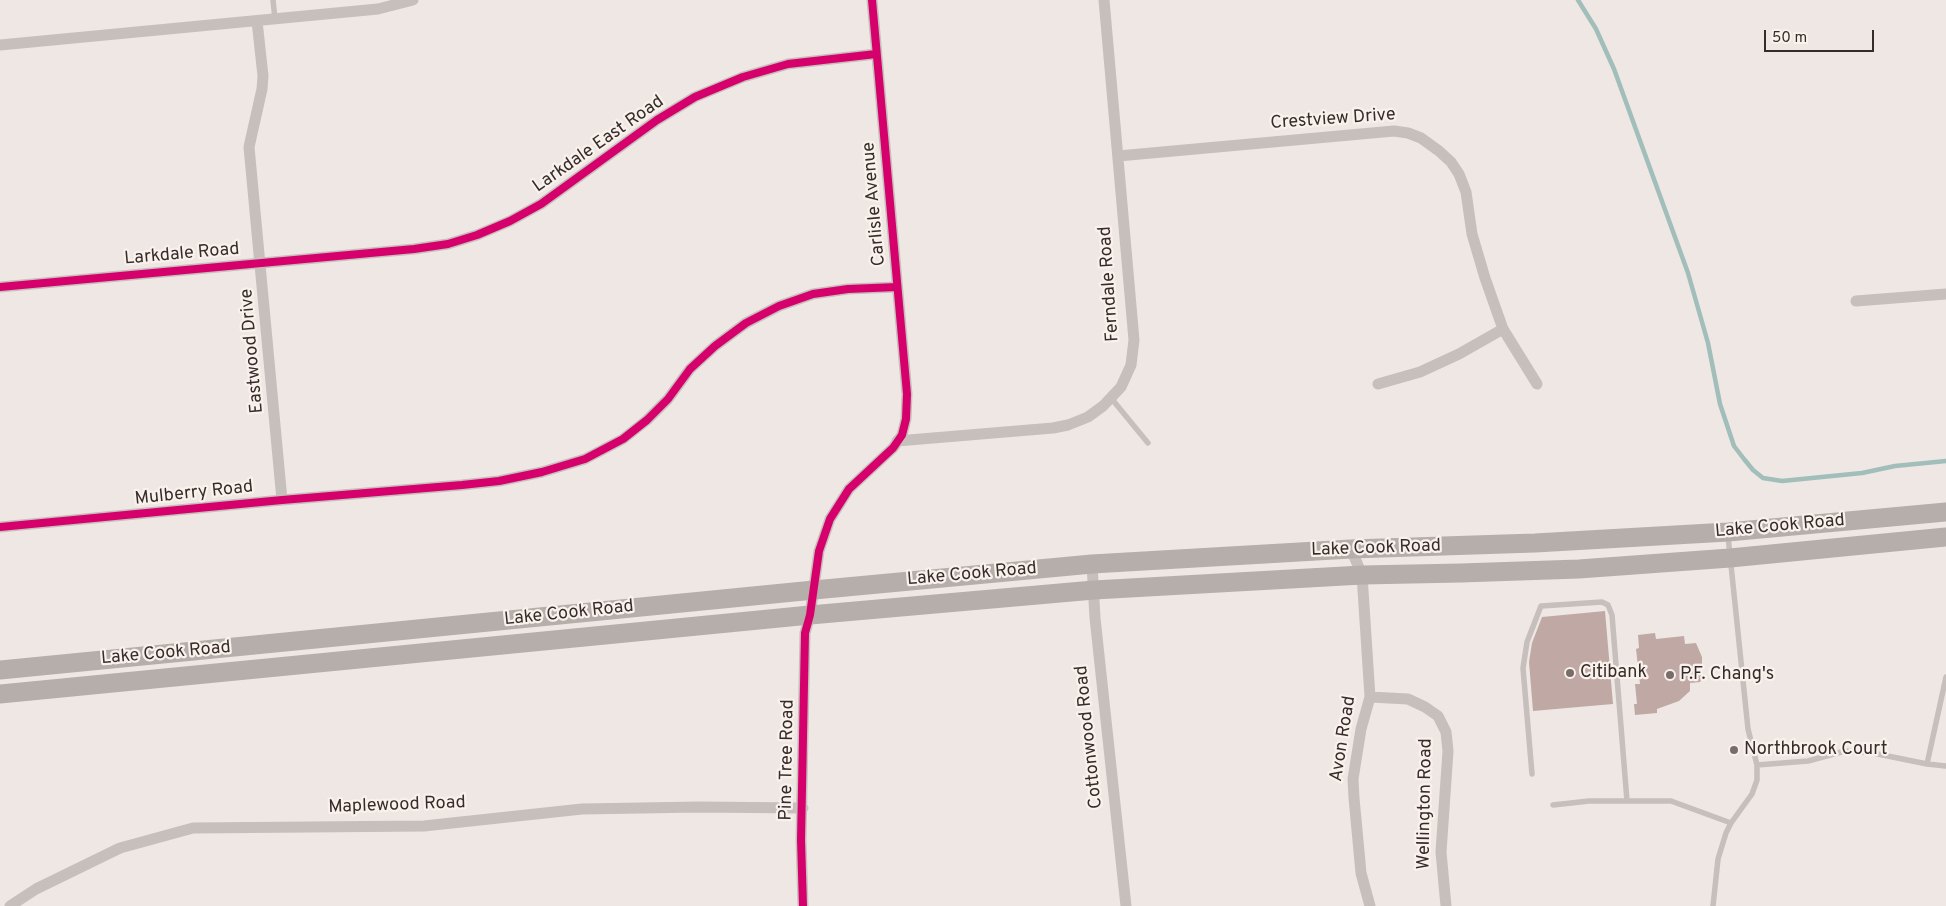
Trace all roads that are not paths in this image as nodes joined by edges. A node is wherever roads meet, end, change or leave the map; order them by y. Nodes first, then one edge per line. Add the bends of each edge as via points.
1 (273, 0) edge
2 (413, 0) edge
3 (872, 0) edge
4 (1104, 0) edge
5 (275, 19) junction
6 (257, 21) junction
7 (0, 45) edge
8 (876, 54) junction
9 (1118, 156) junction
10 (367, 253) joint
11 (260, 263) junction
12 (897, 287) junction
13 (0, 288) edge
14 (1946, 294) edge
15 (1856, 301) dead end
16 (1503, 328) junction
17 (1378, 384) dead end
18 (1537, 384) dead end
19 (1111, 398) junction
20 (897, 441) junction
21 (1148, 443) dead end
22 (282, 500) junction
23 (1946, 512) edge
24 (0, 527) edge
25 (1728, 532) junction
26 (1946, 537) edge
27 (1350, 549) junction
28 (1730, 558) junction
29 (1092, 564) junction
30 (1362, 575) junction
31 (814, 590) junction
32 (1094, 590) junction
33 (810, 615) junction
34 (0, 670) edge
35 (1946, 677) edge
36 (0, 694) edge
37 (1370, 698) junction
38 (1928, 764) junction
39 (1756, 766) junction
40 (1946, 766) edge
41 (1532, 774) dead end
42 (1628, 800) junction
43 (1554, 805) dead end
44 (803, 808) junction
45 (1730, 823) junction
46 (10, 906) edge
47 (803, 906) edge
48 (1126, 906) edge
49 (1370, 906) edge
50 (1446, 906) edge
51 (1713, 906) edge

1 - 5 lane
2 - 5 street via 378,9
3 - 8 street, Carlisle Avenue
4 - 9 street, Ferndale Road
5 - 6 street
6 - 7 street
6 - 11 street, Eastwood Drive via 263,76 249,147
8 - 10 street, Larkdale East Road via 788,64 743,77 695,97 657,120 541,204 510,221 448,244
8 - 12 street, Carlisle Avenue
9 - 16 street, Crestview Drive via 1394,130 1421,138 1451,162 1459,174 1466,192 1472,234
9 - 19 street, Ferndale Road via 1134,340 1131,365 1121,388
10 - 11 street, Larkdale Road
11 - 13 street, Larkdale Road
11 - 22 street, Eastwood Drive
12 - 20 street, Carlisle Avenue via 907,394 906,419
12 - 22 street, Mulberry Road via 848,288 813,294 779,306 746,324 690,369 668,400 647,420 623,439 585,458 542,472 498,481
14 - 15 street
16 - 17 street via 1459,354
16 - 18 street, Crestview Drive
19 - 20 street, Ferndale Road via 1088,417 1068,425
19 - 21 lane
20 - 31 street, Carlisle Avenue via 849,489 830,519 818,551
22 - 24 street, Mulberry Road
23 - 25 main road, Lake Cook Road
25 - 27 main road, Lake Cook Road
25 - 28 lane
26 - 28 main road, Lake Cook Road
27 - 29 main road, Lake Cook Road
27 - 30 street, Avon Road
28 - 30 main road, Lake Cook Road via 1579,569
28 - 39 lane via 1748,730
29 - 31 main road, Lake Cook Road
29 - 32 street, Cottonwood Road
30 - 32 main road, Lake Cook Road
30 - 37 street, Avon Road
31 - 33 street, Carlisle Avenue
31 - 34 main road, Lake Cook Road
32 - 33 main road, Lake Cook Road
32 - 48 street, Cottonwood Road
33 - 36 main road, Lake Cook Road
33 - 44 street, Pine Tree Road via 805,633
35 - 38 lane
37 - 49 street, Avon Road via 1361,729 1354,798 1362,872
37 - 50 street, Wellington Road via 1408,699 1438,716 1446,732 1448,751 1441,852
38 - 39 lane via 1873,752 1845,750 1808,761
38 - 40 lane
39 - 45 lane via 1757,780 1752,794
41 - 42 lane via 1523,668 1527,642 1541,606 1602,602 1608,605 1612,615
42 - 43 lane
42 - 45 lane via 1671,801
44 - 46 street, Maplewood Road via 582,809 424,826 193,828 120,848 36,889
44 - 47 street, Pine Tree Road
45 - 51 lane via 1718,859

